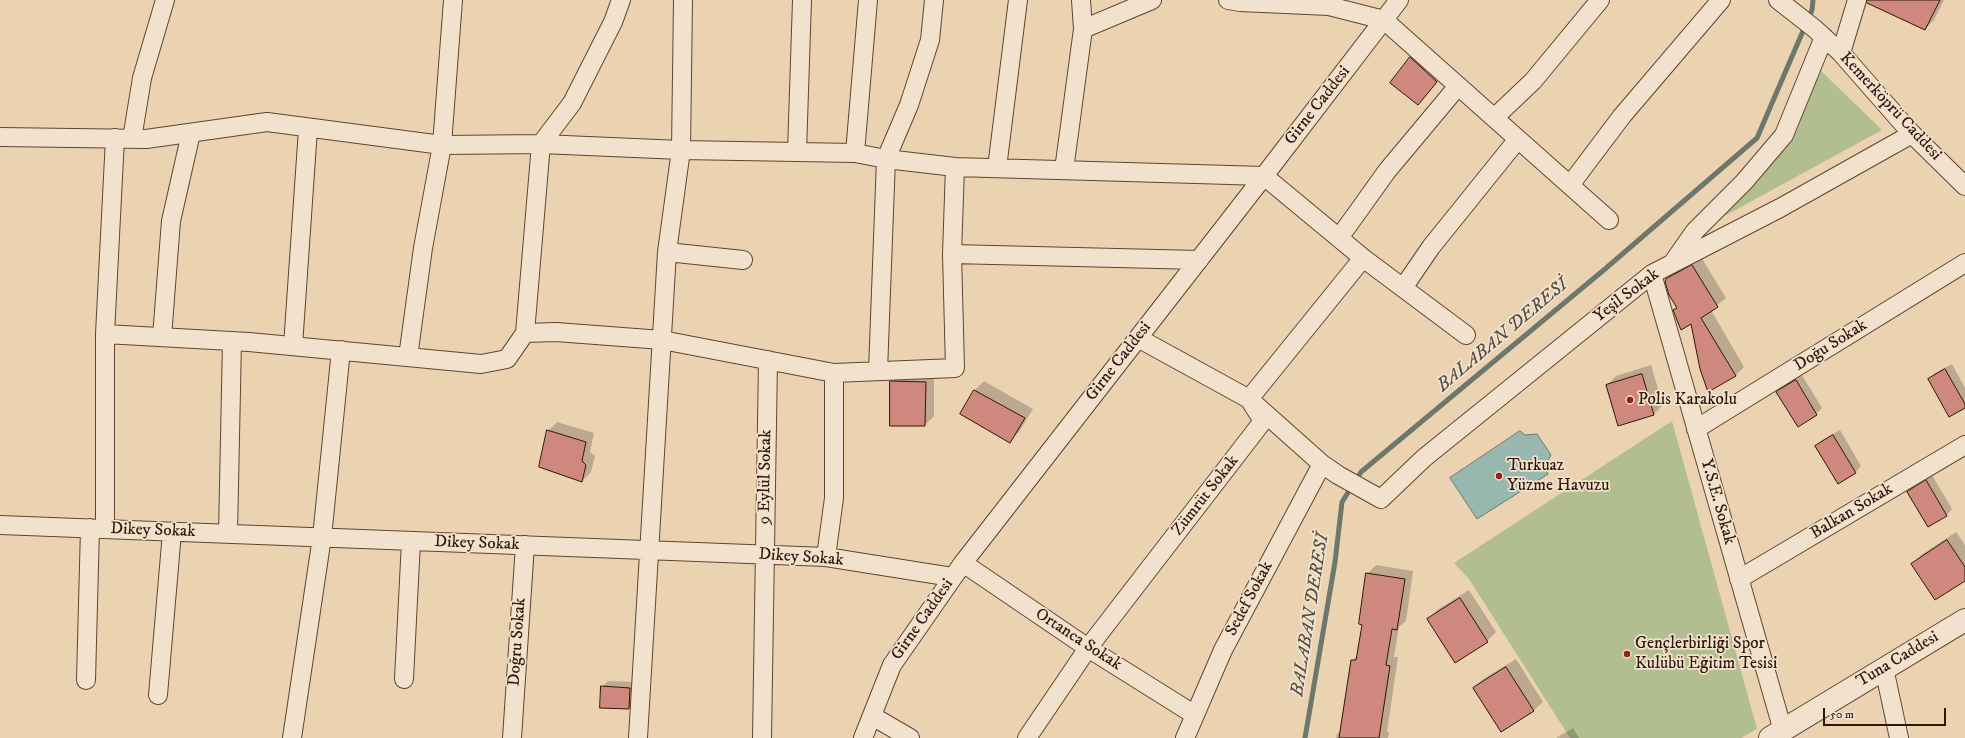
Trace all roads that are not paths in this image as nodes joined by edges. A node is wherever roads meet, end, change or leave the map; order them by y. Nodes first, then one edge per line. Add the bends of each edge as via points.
1 (166, 0) edge
2 (454, 0) edge
3 (621, 0) edge
4 (683, 0) edge
5 (802, 0) edge
6 (868, 0) edge
7 (934, 0) edge
8 (1018, 0) edge
9 (1081, 0) edge
10 (1152, 0) edge
11 (1228, 0) edge
12 (1399, 0) edge
13 (1600, 0) edge
14 (1721, 0) edge
15 (1778, 0) edge
16 (1844, 0) edge
17 (1857, 0) edge
18 (1384, 20) junction
19 (1083, 29) junction
20 (1819, 33) junction
21 (1841, 53) junction
22 (1458, 86) junction
23 (1494, 118) junction
24 (308, 129) junction
25 (191, 133) junction
26 (1912, 134) junction
27 (0, 137) edge
28 (124, 139) junction
29 (1518, 139) junction
30 (541, 144) junction
31 (442, 145) junction
32 (681, 150) junction
33 (796, 152) junction
34 (855, 153) junction
35 (886, 159) junction
36 (955, 167) junction
37 (997, 168) junction
38 (1064, 170) junction
39 (1264, 176) junction
40 (1570, 185) junction
41 (1965, 186) edge
42 (1608, 220) dead end
43 (1339, 238) junction
44 (667, 252) junction
45 (952, 254) junction
46 (1363, 258) junction
47 (743, 260) dead end
48 (1199, 260) junction
49 (1673, 263) junction
50 (1965, 263) edge
51 (1652, 274) junction
52 (1403, 288) junction
53 (525, 333) junction
54 (105, 334) junction
55 (1466, 335) dead end
56 (162, 337) junction
57 (1138, 338) junction
58 (662, 340) junction
59 (232, 341) junction
60 (293, 346) junction
61 (341, 350) junction
62 (408, 357) junction
63 (768, 360) junction
64 (878, 371) junction
65 (834, 373) junction
66 (1250, 399) junction
67 (1696, 429) junction
68 (1965, 445) edge
69 (1322, 464) junction
70 (0, 525) edge
71 (97, 529) junction
72 (172, 532) junction
73 (228, 534) junction
74 (322, 538) junction
75 (411, 541) junction
76 (525, 545) junction
77 (650, 550) junction
78 (765, 555) junction
79 (826, 557) junction
80 (963, 563) junction
81 (952, 577) junction
82 (1739, 579) junction
83 (1965, 620) edge
84 (1088, 648) junction
85 (1884, 668) junction
86 (404, 679) dead end
87 (86, 680) dead end
88 (158, 695) dead end
89 (1195, 715) junction
90 (872, 716) junction
91 (1776, 734) edge
92 (292, 738) edge
93 (512, 738) edge
94 (638, 738) edge
95 (762, 738) edge
96 (863, 738) edge
97 (910, 738) edge
98 (1027, 738) edge
99 (1185, 738) edge
100 (1899, 738) edge

1 - 28 street
2 - 31 street
3 - 30 street via 613,22 572,103
4 - 32 street
5 - 33 street
6 - 34 street
7 - 35 street via 930,40 909,105
8 - 37 street
9 - 19 street
10 - 19 street
11 - 18 street via 1329,6
12 - 18 street, Girne Caddesi
13 - 23 street via 1533,81
14 - 40 street via 1622,116
15 - 20 street, Kemerköprü Caddesi
16 - 21 street
17 - 21 street
18 - 22 street
18 - 39 street, Girne Caddesi
19 - 38 street
20 - 21 street, Kemerköprü Caddesi
20 - 49 street via 1784,135 1744,182 1695,231
21 - 26 street, Kemerköprü Caddesi
22 - 23 street
22 - 43 street via 1386,171
23 - 29 street
24 - 25 street via 267,122
24 - 31 street
24 - 60 street
25 - 28 street
25 - 56 street via 171,221
26 - 41 street, Kemerköprü Caddesi
26 - 49 street, Yeşil Sokak via 1780,208
27 - 28 street
28 - 54 street
29 - 40 street
29 - 52 street via 1432,247
30 - 31 street
30 - 32 street
30 - 53 street
31 - 62 street via 423,248
32 - 33 street
32 - 44 street
33 - 34 street
34 - 35 street
35 - 36 street
35 - 64 street
36 - 37 street
36 - 45 street
37 - 38 street
38 - 39 street
39 - 43 street
39 - 48 street, Girne Caddesi
40 - 42 street
43 - 46 street
44 - 47 street
44 - 58 street
45 - 48 street
45 - 64 street via 955,368
46 - 52 street
46 - 66 street
48 - 57 street, Girne Caddesi
49 - 51 street, Yeşil Sokak
50 - 67 street, Doğu Sokak
51 - 67 street, Y.S.E. Sokak
51 - 69 street, Yeşil Sokak via 1424,458 1381,500
52 - 55 street
53 - 58 street via 556,332
53 - 62 street via 507,359 480,364
54 - 56 street
54 - 71 street
56 - 59 street
57 - 66 street
57 - 80 street, Girne Caddesi
58 - 63 street
58 - 77 street
59 - 60 street
59 - 73 street
60 - 61 street
61 - 62 street
61 - 74 street
63 - 65 street
63 - 78 street, 9 Eylül Sokak
64 - 65 street
65 - 79 street via 834,498
66 - 69 street
66 - 84 street, Zümrüt Sokak via 1263,421
67 - 82 street, Y.S.E. Sokak
68 - 82 street, Balkan Sokak
69 - 89 street, Sedef Sokak via 1223,650
70 - 71 street, Dikey Sokak
71 - 72 street, Dikey Sokak
71 - 87 street
72 - 73 street, Dikey Sokak
72 - 88 street
73 - 74 street, Dikey Sokak
74 - 75 street, Dikey Sokak
74 - 92 street
75 - 76 street, Dikey Sokak
75 - 86 street
76 - 77 street, Dikey Sokak
76 - 93 street, Doğru Sokak
77 - 78 street, Dikey Sokak
77 - 94 street
78 - 79 street, Dikey Sokak
78 - 95 street, 9 Eylül Sokak
79 - 81 street, Dikey Sokak
80 - 81 street, Girne Caddesi
80 - 84 street, Ortanca Sokak
81 - 90 street, Girne Caddesi via 892,665
82 - 91 street, Y.S.E. Sokak
83 - 85 street, Tuna Caddesi
84 - 89 street, Ortanca Sokak
84 - 98 street, Zümrüt Sokak
85 - 91 street, Tuna Caddesi
85 - 100 street
89 - 99 street, Sedef Sokak
90 - 96 street, Girne Caddesi
90 - 97 street

